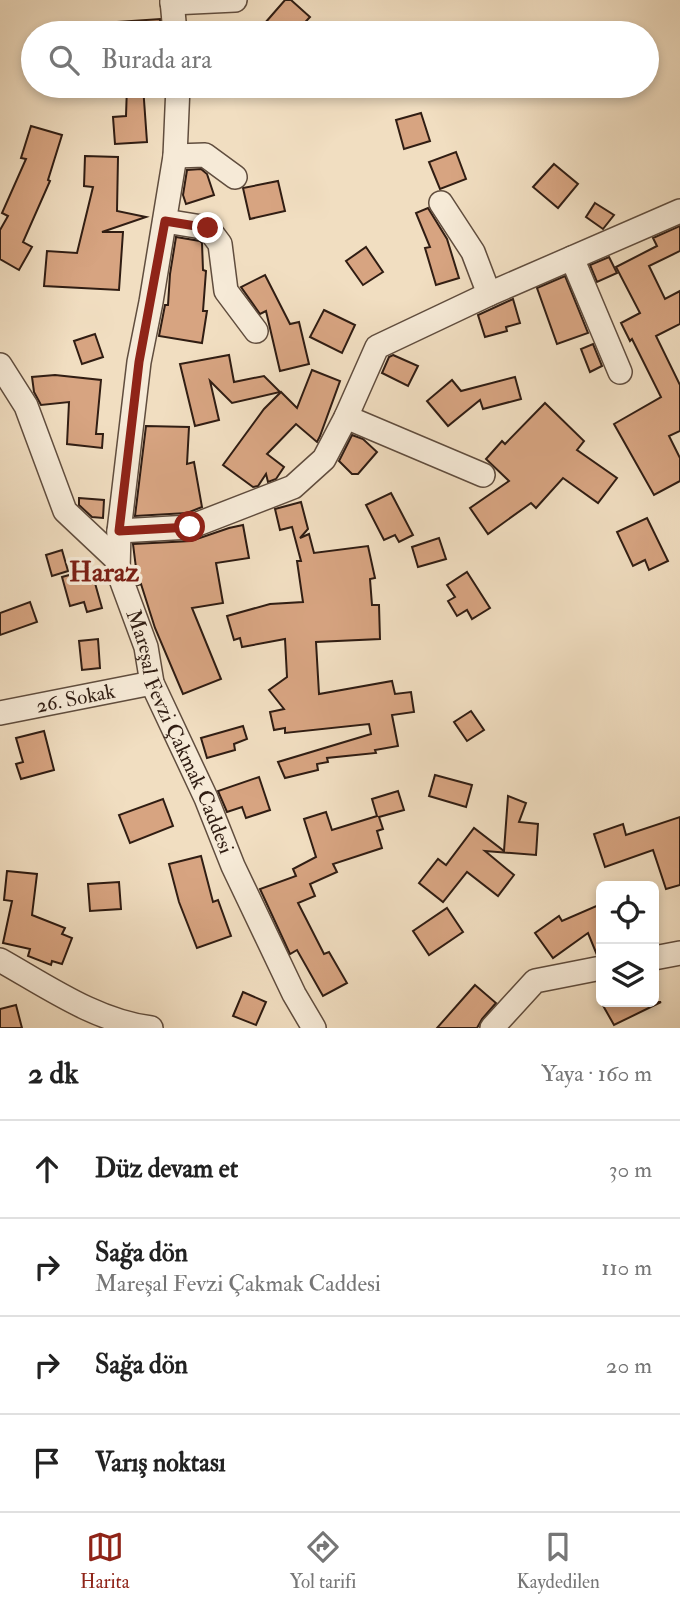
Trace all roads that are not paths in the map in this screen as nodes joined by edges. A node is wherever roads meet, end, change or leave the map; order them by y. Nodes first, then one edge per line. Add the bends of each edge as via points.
1 (235, 0) edge
2 (172, 2) edge
3 (174, 21) edge
4 (177, 98) edge
5 (175, 156) junction
6 (234, 177) dead end
7 (441, 203) dead end
8 (680, 211) edge
9 (165, 221) junction
10 (572, 258) junction
11 (489, 294) junction
12 (256, 331) dead end
13 (620, 372) dead end
14 (3, 376) edge
15 (346, 417) junction
16 (483, 475) dead end
17 (119, 531) junction
18 (117, 561) junction
19 (152, 683) junction
20 (0, 713) edge
21 (680, 953) edge
22 (659, 957) edge
23 (0, 960) edge
24 (596, 969) edge
25 (151, 1028) edge
26 (314, 1028) edge
27 (492, 1028) edge

1 - 2 street
2 - 3 street
4 - 5 street, Mareşal Fevzi Çakmak Caddesi
5 - 6 street via 205,155
5 - 9 street, Mareşal Fevzi Çakmak Caddesi
7 - 11 street via 473,252
8 - 10 street
9 - 12 street via 208,228 220,244 226,291
9 - 17 street, Mareşal Fevzi Çakmak Caddesi via 139,362
10 - 11 street
10 - 13 street
11 - 15 street via 377,347
14 - 18 street via 26,407 65,511
15 - 16 street
15 - 17 street via 324,459 293,487 190,527
17 - 18 street, Mareşal Fevzi Çakmak Caddesi
18 - 19 street, Mareşal Fevzi Çakmak Caddesi via 146,647
19 - 20 street, 26. Sokak
19 - 26 street, Mareşal Fevzi Çakmak Caddesi via 233,866
21 - 22 street
23 - 25 street via 105,1018
24 - 27 street via 535,981

